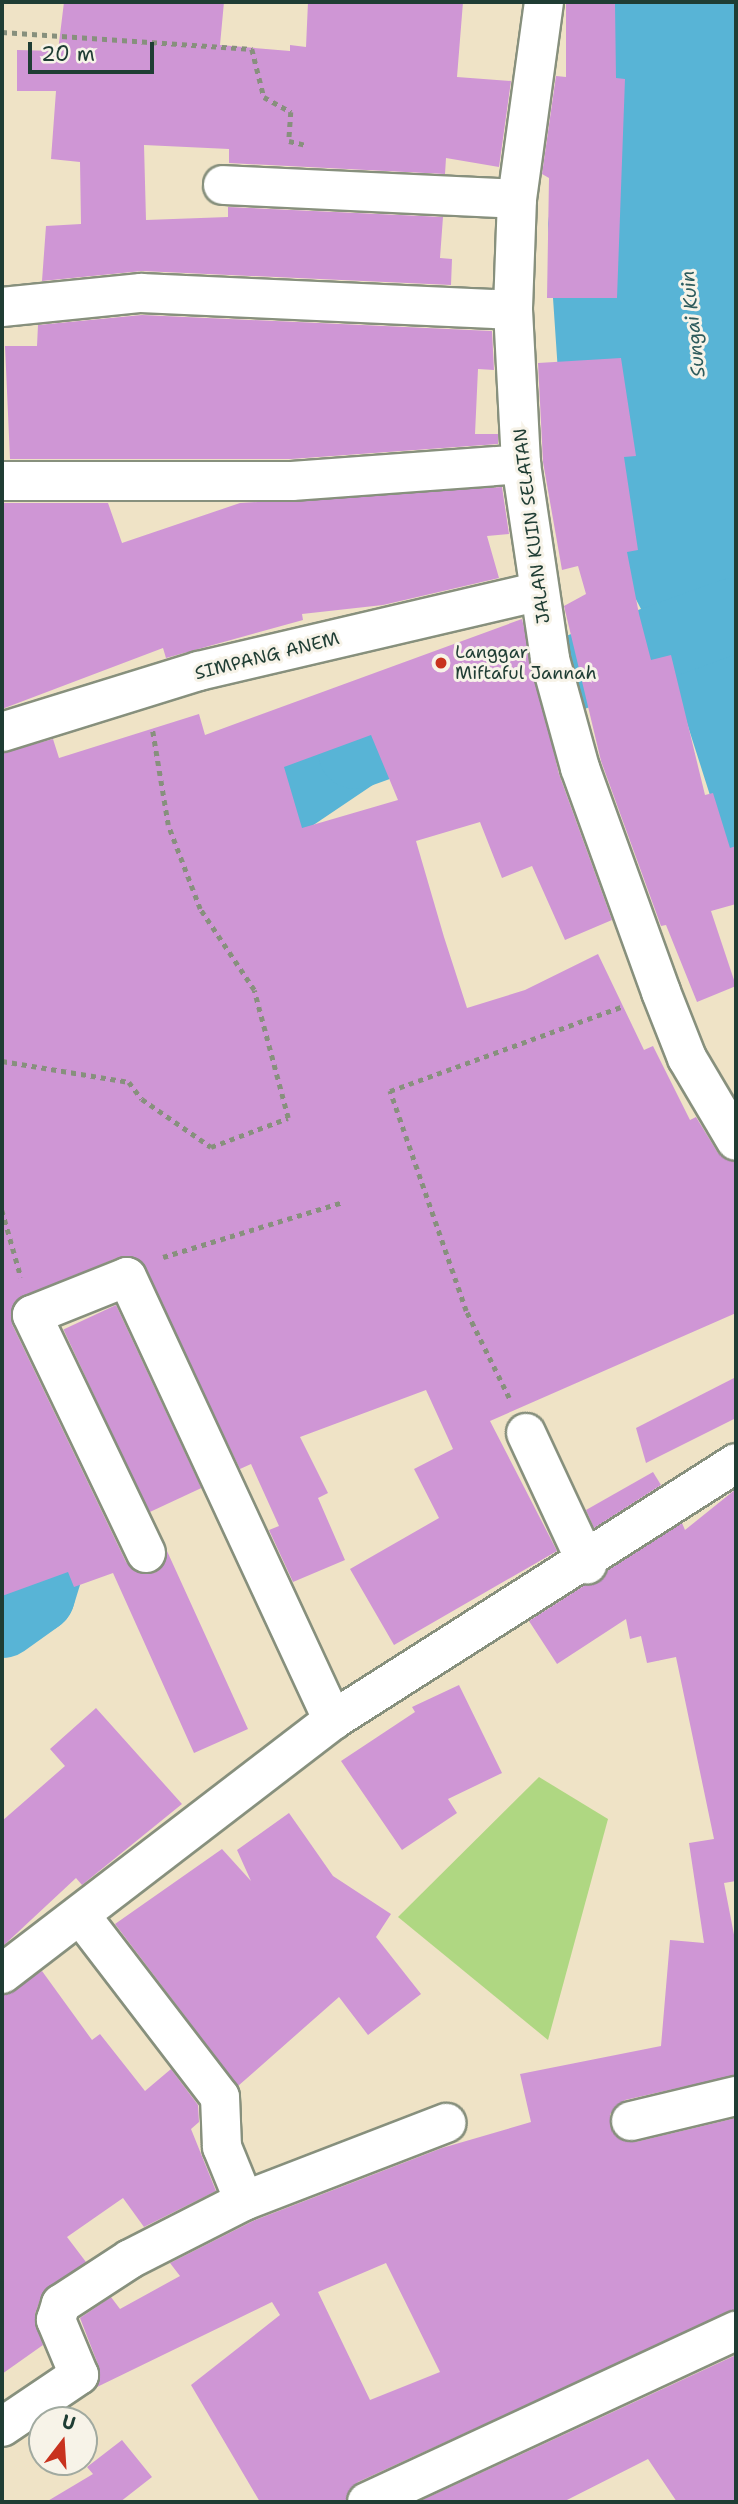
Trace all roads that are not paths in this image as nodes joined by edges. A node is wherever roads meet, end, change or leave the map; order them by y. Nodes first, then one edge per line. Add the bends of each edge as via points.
1 (544, 2) edge
2 (223, 185) dead end
3 (517, 199) junction
4 (2, 307) edge
5 (513, 310) junction
6 (521, 464) junction
7 (2, 481) edge
8 (536, 592) junction
9 (4, 723) edge
10 (736, 1141) edge
11 (526, 1433) road end
12 (736, 1463) edge
13 (146, 1553) dead end
14 (587, 1564) junction
15 (333, 1720) junction
16 (81, 1916) junction
17 (2, 1974) edge
18 (736, 2096) edge
19 (631, 2121) dead end
20 (446, 2123) dead end
21 (244, 2201) junction
22 (736, 2331) edge
23 (2, 2427) edge
24 (367, 2502) edge

1 - 3 street, JALAN KUIN SELATAN
2 - 3 street
3 - 5 street, JALAN KUIN SELATAN
4 - 5 street via 141,293
5 - 6 street, JALAN KUIN SELATAN
6 - 7 street via 292,481
6 - 8 street, JALAN KUIN SELATAN
8 - 9 street, SIMPANG ANEM
8 - 10 street, JALAN KUIN SELATAN via 562,708 661,992 687,1058
11 - 14 street
12 - 14 street
13 - 15 street via 33,1315 127,1277
14 - 15 street
15 - 16 street
16 - 17 street
16 - 21 street via 220,2097 222,2147
18 - 19 street
20 - 21 street
21 - 23 street via 61,2304 56,2319 79,2375
22 - 24 street

